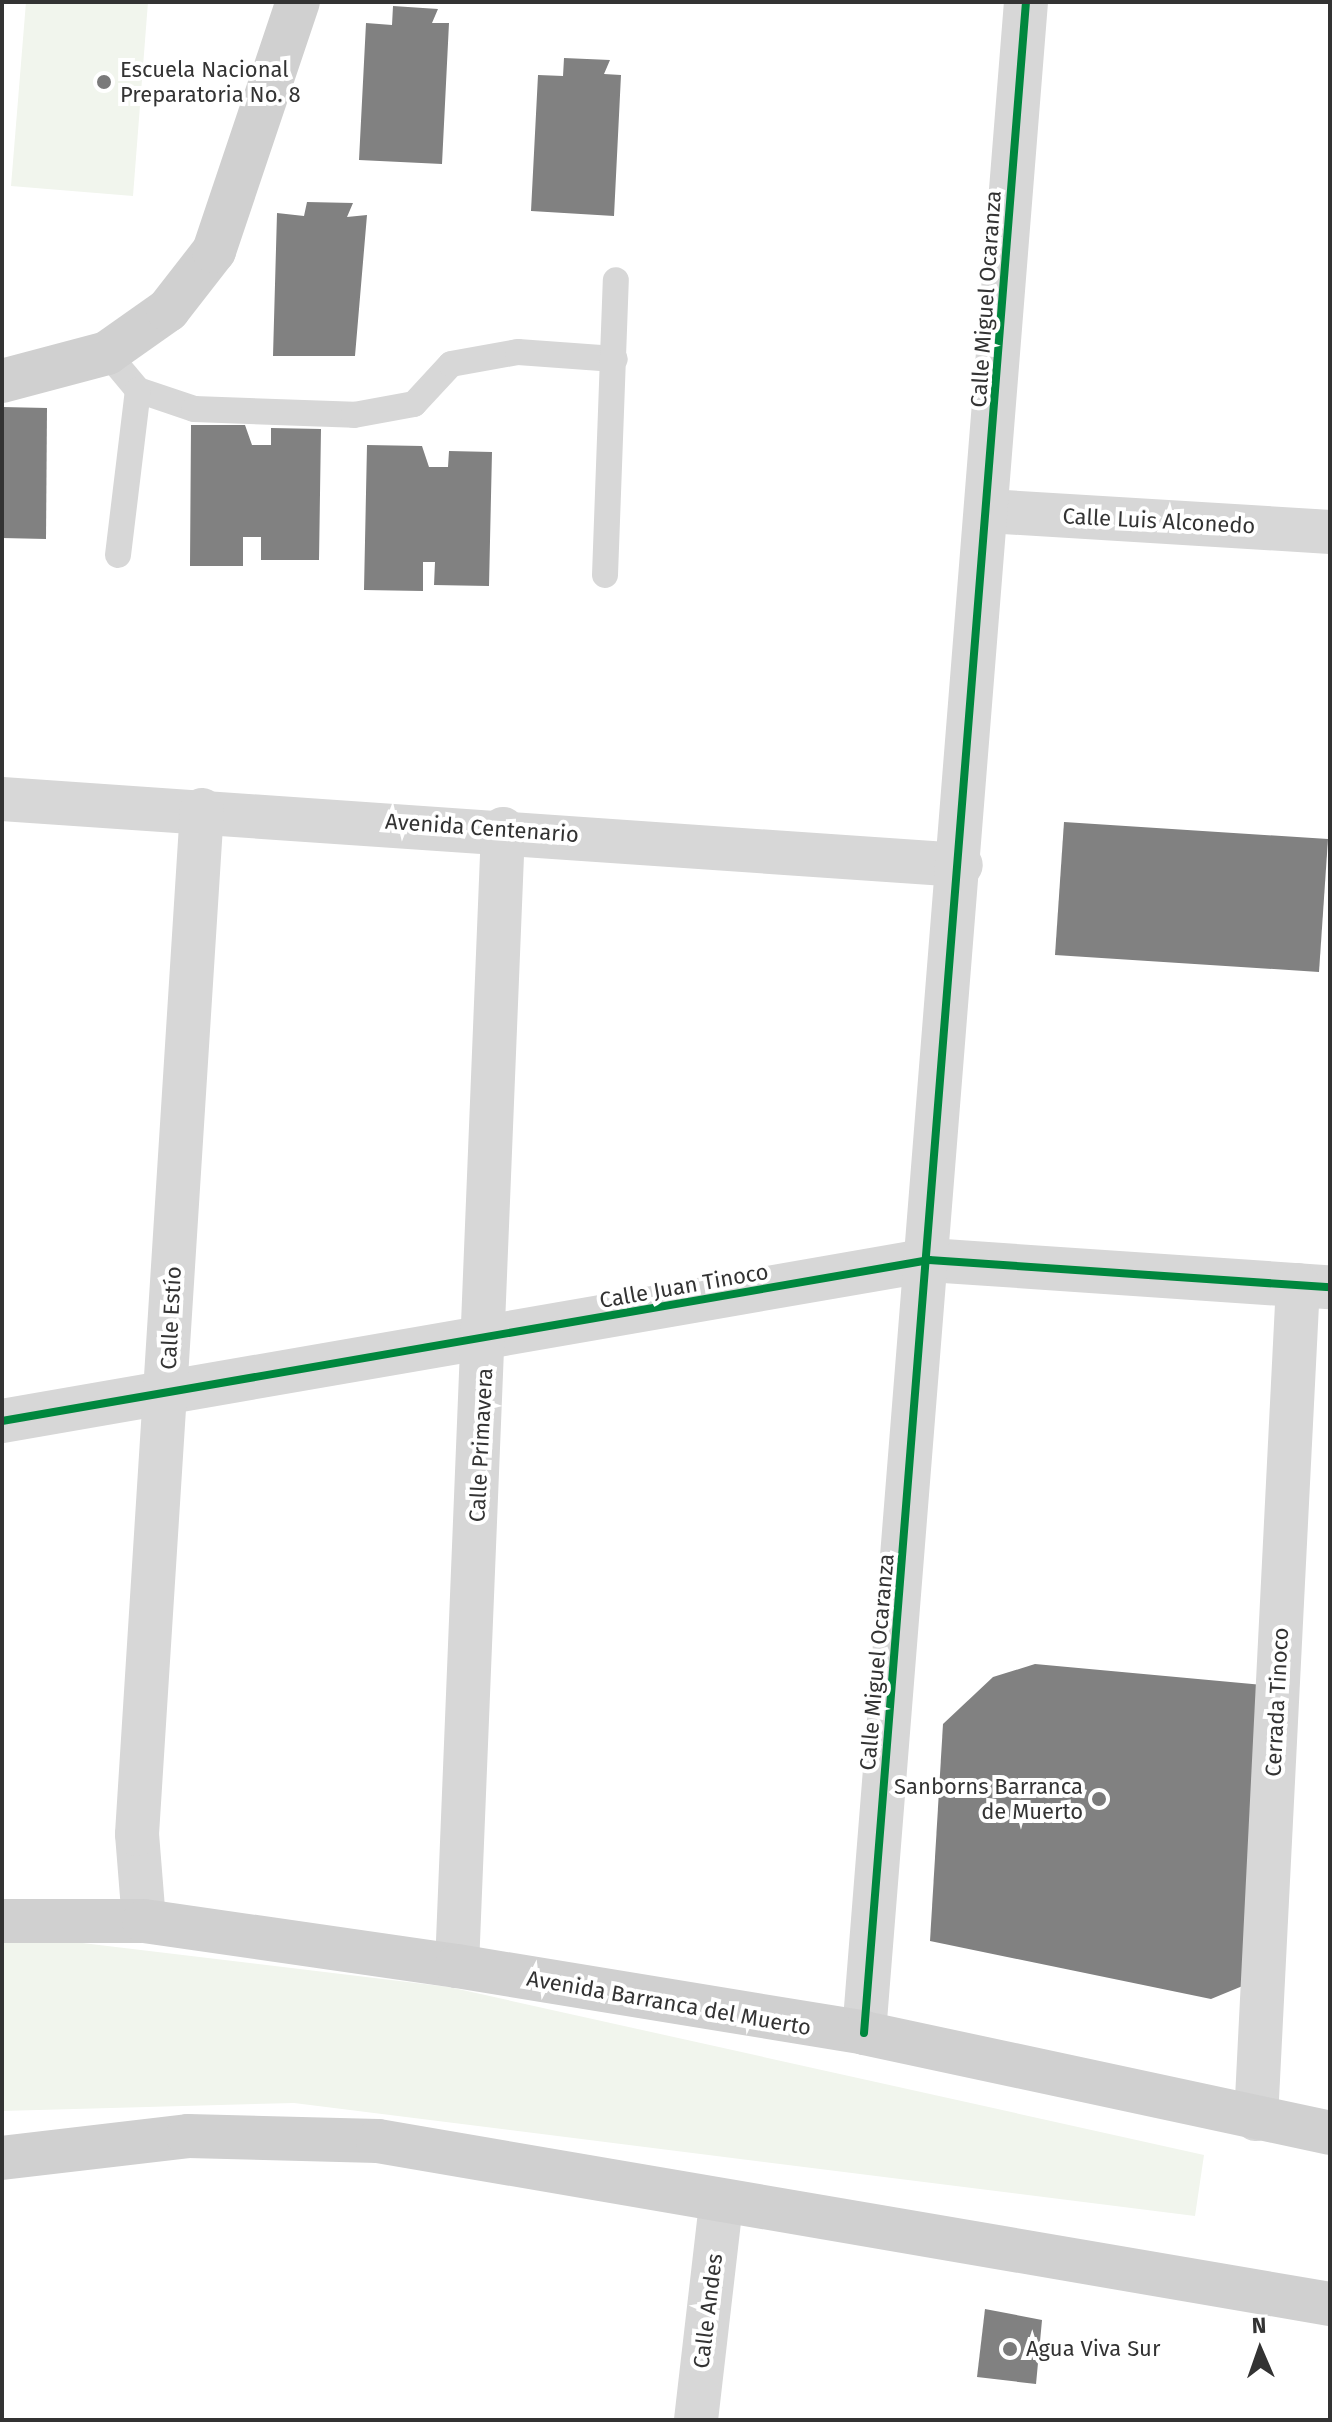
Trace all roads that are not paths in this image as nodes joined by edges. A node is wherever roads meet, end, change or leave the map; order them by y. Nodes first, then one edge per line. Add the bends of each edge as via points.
1 (298, 2) edge
2 (1026, 2) edge
3 (616, 280) dead end
4 (107, 353) junction
5 (615, 359) junction
6 (2, 381) edge
7 (138, 390) junction
8 (988, 511) junction
9 (1330, 532) edge
10 (118, 555) dead end
11 (605, 575) dead end
12 (2, 799) edge
13 (202, 810) junction
14 (503, 829) junction
15 (961, 865) junction
16 (929, 1260) junction
17 (1314, 1286) edge
18 (486, 1340) junction
19 (167, 1394) junction
20 (2, 1421) edge
21 (2, 1921) edge
22 (144, 1921) junction
23 (457, 1966) junction
24 (864, 2033) junction
25 (1256, 2119) junction
26 (1330, 2133) edge
27 (2, 2158) edge
28 (721, 2203) junction
29 (1330, 2304) edge
30 (696, 2420) edge

1 - 4 main road via 214,251 168,310
2 - 8 street, Calle Miguel Ocaranza
3 - 5 lane
4 - 6 main road
4 - 7 lane
5 - 7 lane via 518,352 451,364 414,404 354,415 194,409
5 - 11 lane
7 - 10 lane
8 - 9 street, Calle Luis Alconedo
8 - 15 street, Calle Miguel Ocaranza
12 - 13 street, Avenida Centenario
13 - 14 street, Avenida Centenario
13 - 19 street, Calle Estío
14 - 15 street, Avenida Centenario
14 - 18 street, Calle Primavera
15 - 16 street, Calle Miguel Ocaranza
16 - 17 street, Calle Juan Tinoco
16 - 18 street, Calle Juan Tinoco
16 - 24 street, Calle Miguel Ocaranza
17 - 25 street, Cerrada Tinoco
18 - 19 street, Calle Juan Tinoco
18 - 23 street, Calle Primavera
19 - 20 street, Calle Juan Tinoco
19 - 22 street, Calle Estío via 137,1834
21 - 22 main road, Avenida Barranca del Muerto
22 - 23 main road, Avenida Barranca del Muerto
23 - 24 main road, Avenida Barranca del Muerto
24 - 25 main road, Avenida Barranca del Muerto
25 - 26 main road, Avenida Barranca del Muerto
27 - 28 main road via 188,2136 378,2141
28 - 29 main road
28 - 30 street, Calle Andes

